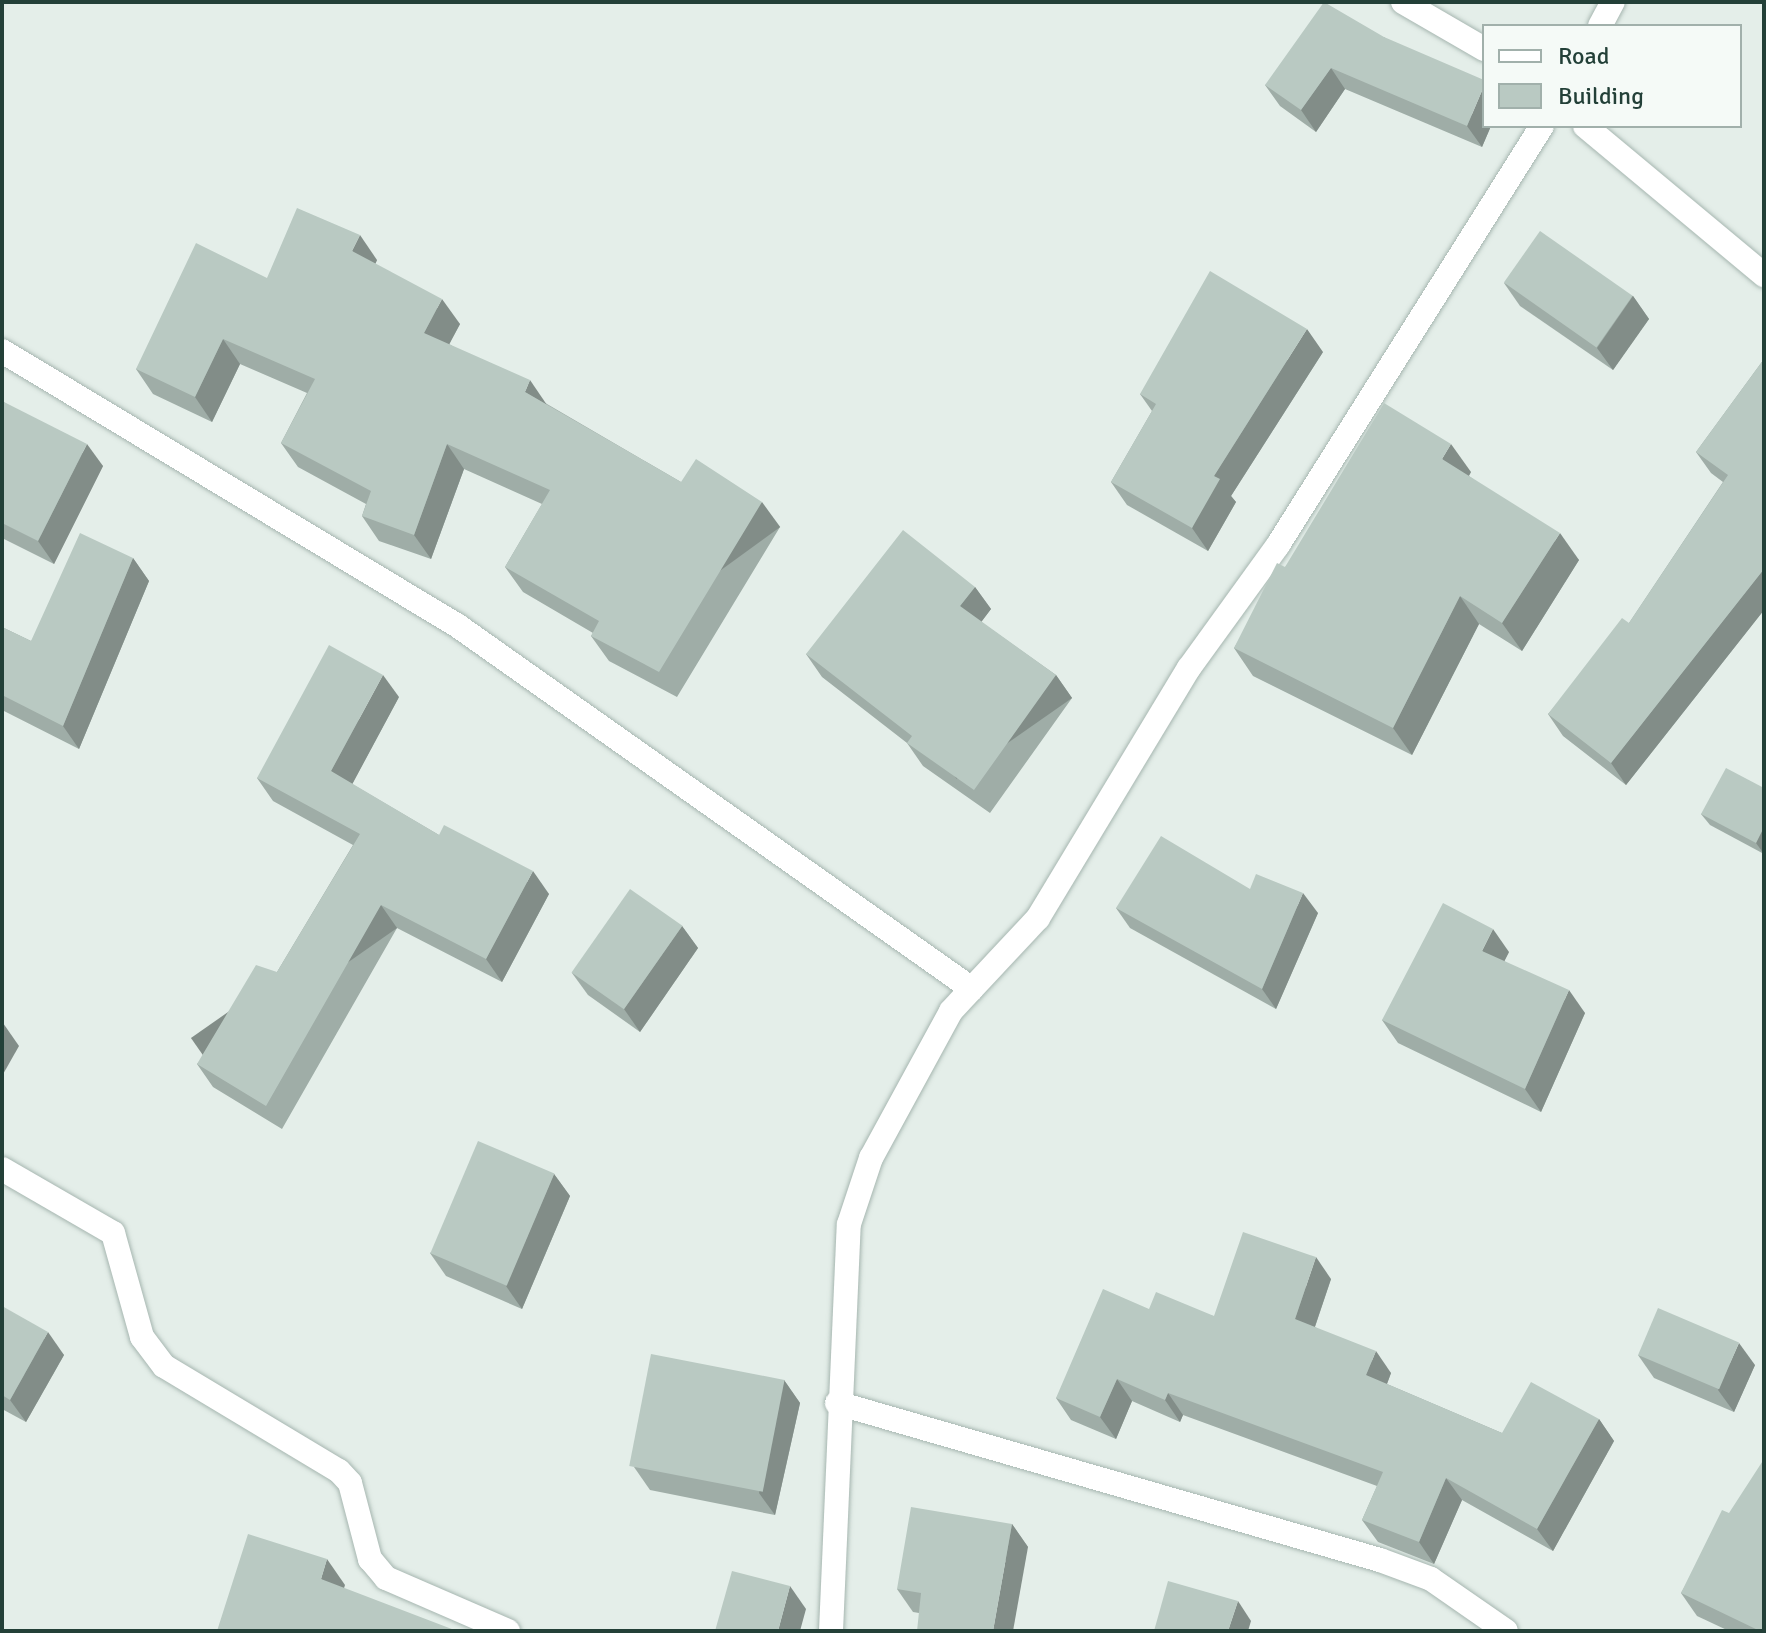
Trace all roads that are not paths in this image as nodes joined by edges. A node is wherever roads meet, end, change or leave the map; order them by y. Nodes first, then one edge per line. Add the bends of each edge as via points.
1 (1403, 2) edge
2 (1613, 2) edge
3 (1601, 24) edge
4 (1482, 48) edge
5 (1541, 128) edge
6 (1587, 128) edge
7 (1764, 275) edge
8 (2, 351) edge
9 (972, 989) junction
10 (2, 1169) edge
11 (837, 1403) junction
12 (508, 1631) edge
13 (831, 1631) edge
14 (1506, 1631) edge

1 - 4 street
2 - 3 street
5 - 9 street via 1278,545 1189,668 1038,918
6 - 7 street
8 - 9 street via 458,626
9 - 11 street via 906,1086 849,1224
10 - 12 street via 113,1233 137,1326 164,1366 339,1471 350,1483 370,1559 386,1578
11 - 13 street
11 - 14 street via 1380,1560 1431,1579

